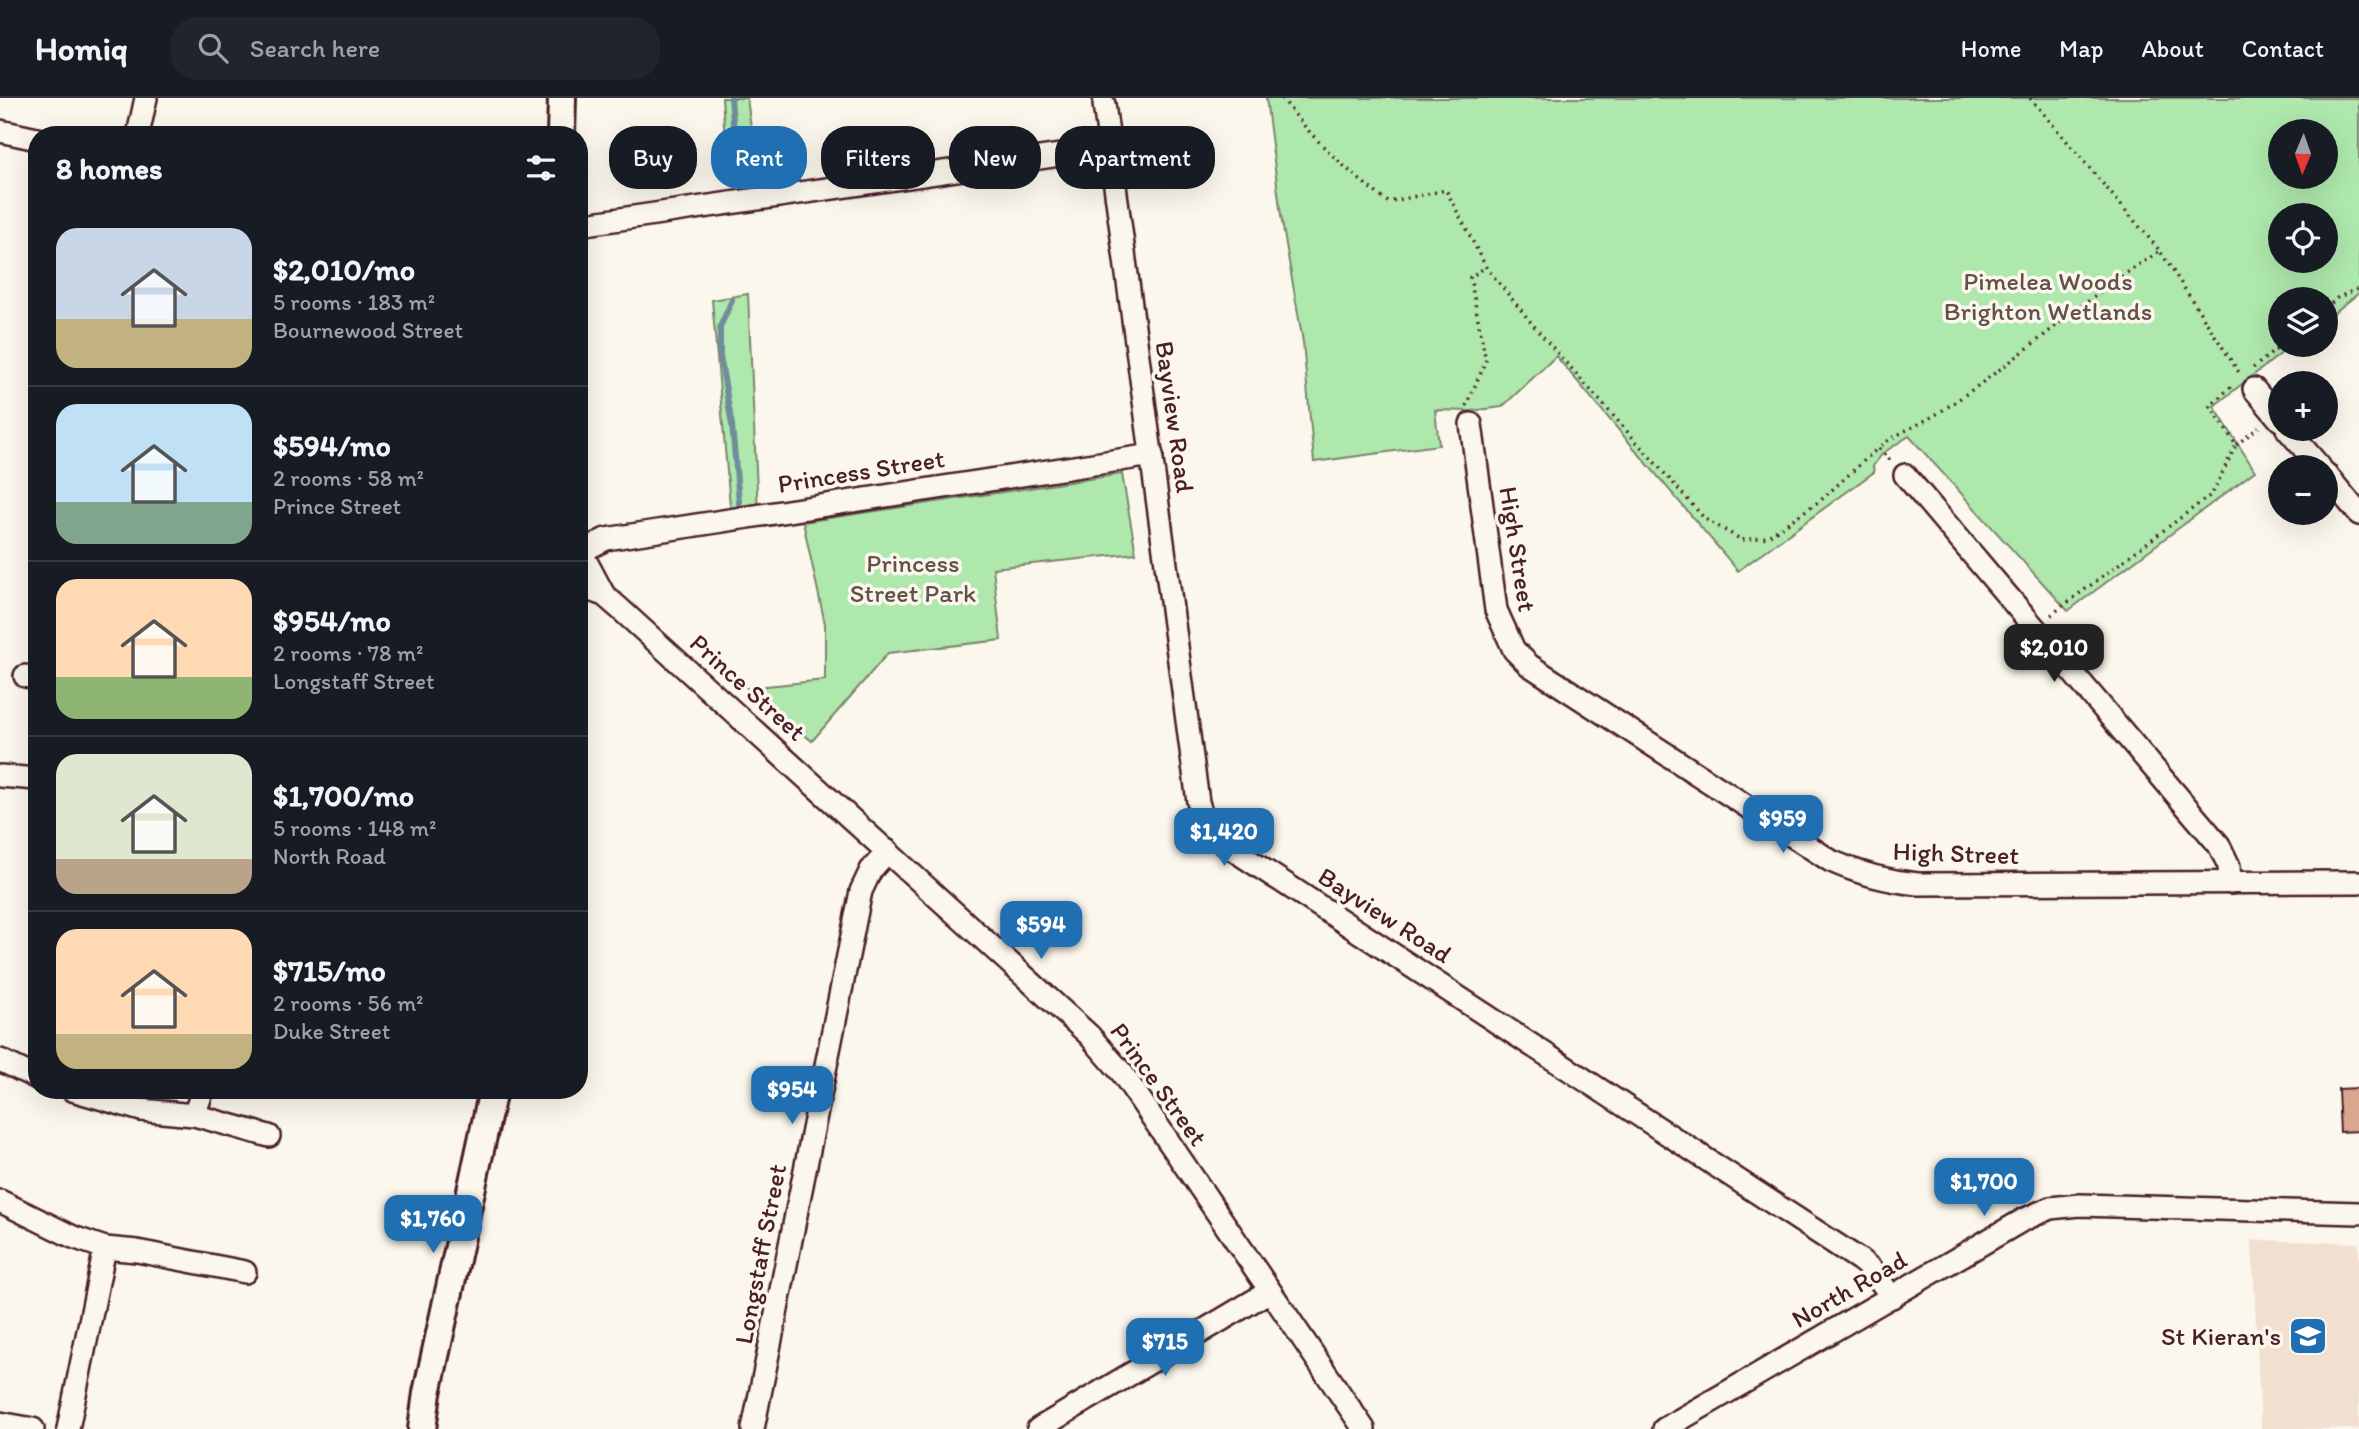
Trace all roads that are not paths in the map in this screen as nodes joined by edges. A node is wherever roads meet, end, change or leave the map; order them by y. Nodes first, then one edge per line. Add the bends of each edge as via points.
1 (146, 98) edge
2 (562, 98) edge
3 (1104, 104) dead end
4 (140, 126) edge
5 (561, 126) edge
6 (1106, 126) edge
7 (0, 131) edge
8 (28, 137) edge
9 (1055, 156) edge
10 (1114, 189) edge
11 (588, 224) edge
12 (2248, 383) road end
13 (2268, 406) edge
14 (1471, 424) road end
15 (2298, 441) edge
16 (1152, 455) junction
17 (2310, 455) edge
18 (1905, 475) road end
19 (2338, 489) edge
20 (2359, 514) edge
21 (588, 546) edge
22 (588, 564) edge
23 (588, 589) edge
24 (604, 595) junction
25 (0, 776) edge
26 (28, 778) edge
27 (888, 851) junction
28 (2359, 882) edge
29 (2230, 883) junction
30 (0, 1060) edge
31 (28, 1074) edge
32 (103, 1099) edge
33 (200, 1099) edge
34 (491, 1099) edge
35 (194, 1115) junction
36 (269, 1136) dead end
37 (0, 1201) edge
38 (2359, 1213) edge
39 (105, 1248) junction
40 (245, 1272) dead end
41 (1270, 1290) junction
42 (1892, 1297) junction
43 (0, 1423) edge
44 (33, 1429) edge
45 (68, 1429) edge
46 (422, 1429) edge
47 (753, 1429) edge
48 (1038, 1429) edge
49 (1364, 1429) edge
50 (1664, 1429) edge

1 - 4 street
2 - 5 main road
3 - 6 street, Bayview Road
7 - 8 street
9 - 11 street
10 - 16 street, Bayview Road
12 - 13 street
14 - 29 street, High Street via 1496,610 1514,650 1530,665 1831,861 1880,879 1918,884
15 - 17 street
16 - 21 street, Princess Street via 606,539
16 - 42 street, Bayview Road via 1198,802 1214,835 1860,1260
18 - 29 street via 2219,845 2229,866
19 - 20 street
22 - 24 street, Prince Street
23 - 24 street, Prince Street
24 - 27 street, Prince Street
25 - 26 street
27 - 41 street, Prince Street via 1097,1044 1122,1073
27 - 47 street, Longstaff Street via 861,891
28 - 29 street, High Street
30 - 31 street
32 - 35 street via 141,1110
33 - 35 street
34 - 46 main road
35 - 36 street
37 - 39 street
38 - 42 street, North Road via 2057,1207 2023,1220
39 - 40 street
39 - 45 street
41 - 48 street
41 - 49 street, Prince Street
42 - 50 street, North Road
43 - 44 street

